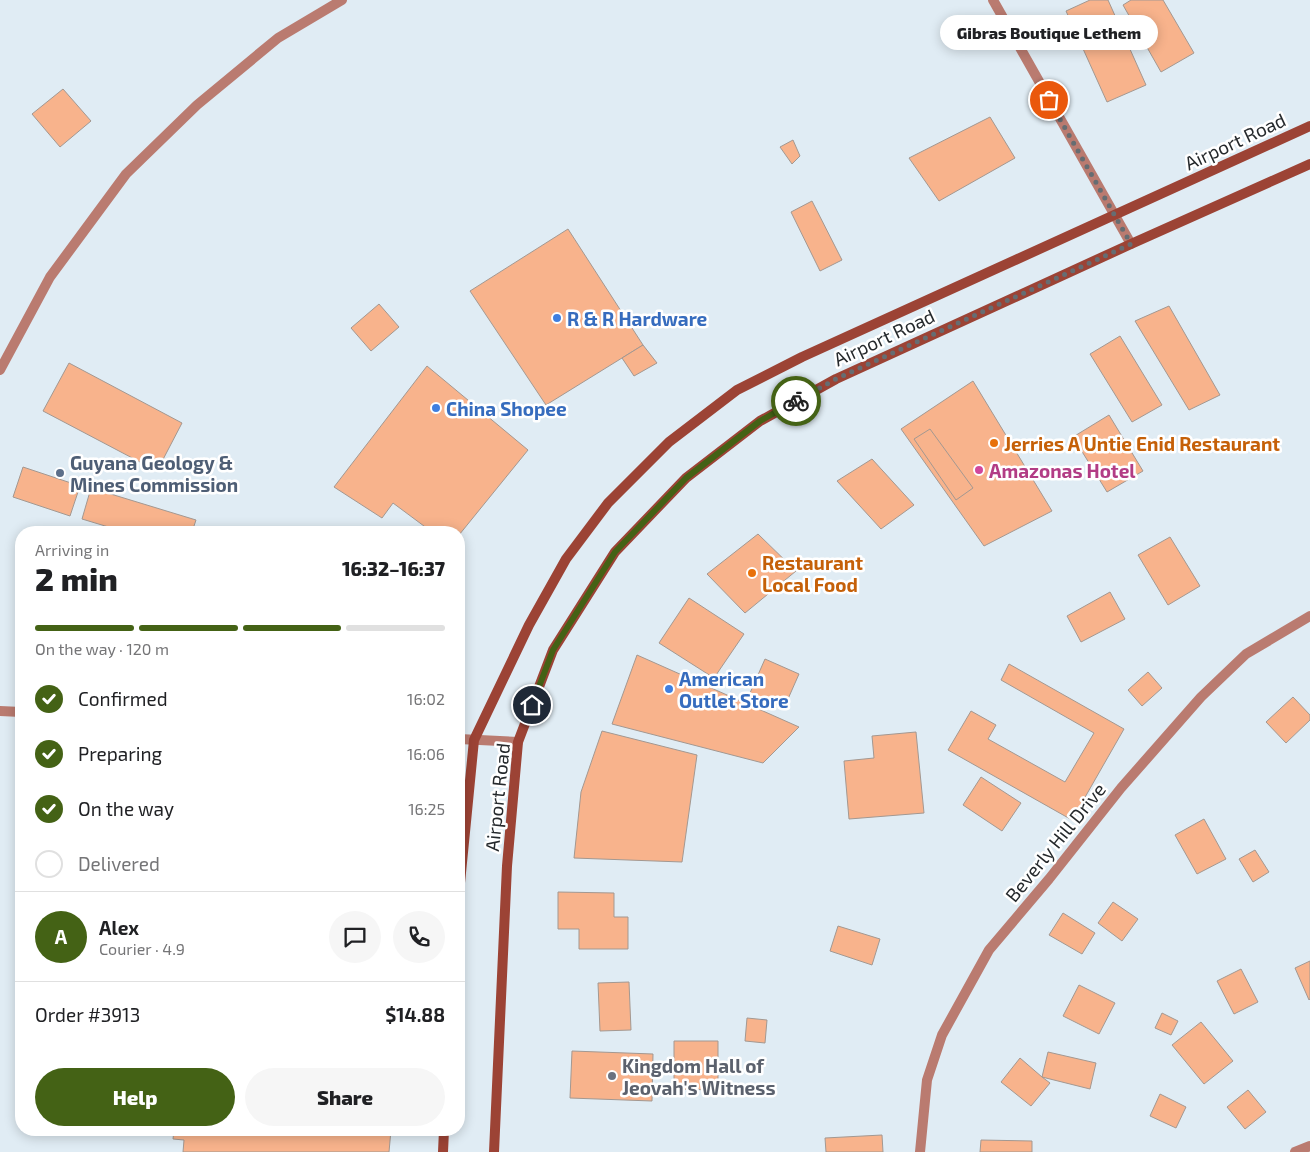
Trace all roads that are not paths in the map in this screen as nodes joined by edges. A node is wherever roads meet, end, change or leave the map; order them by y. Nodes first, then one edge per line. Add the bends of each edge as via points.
1 (342, 0) edge
2 (993, 0) edge
3 (1310, 126) edge
4 (1310, 164) edge
5 (1115, 216) junction
6 (1131, 244) junction
7 (0, 370) edge
8 (1310, 616) edge
9 (0, 711) edge
10 (15, 712) edge
11 (465, 739) edge
12 (474, 740) junction
13 (518, 742) junction
14 (465, 832) edge
15 (444, 1136) edge
16 (1310, 1146) edge
17 (443, 1152) edge
18 (494, 1152) edge
19 (920, 1152) edge
20 (1295, 1152) edge

1 - 7 street via 278,38 197,105 126,174 50,277
2 - 5 street
3 - 5 street, Airport Road
4 - 6 street, Airport Road
5 - 6 street
5 - 12 street, Airport Road via 802,357 737,390 669,442 608,503 566,558 528,625
6 - 13 street, Airport Road via 836,379 760,421 686,478 615,552 553,650
8 - 19 street, Beverly Hill Drive via 1246,654 1201,696 989,950 942,1035 928,1080
9 - 10 street
11 - 12 street
12 - 13 street
12 - 14 street, Airport Road
13 - 18 street, Airport Road via 507,866
15 - 17 street
16 - 20 street

